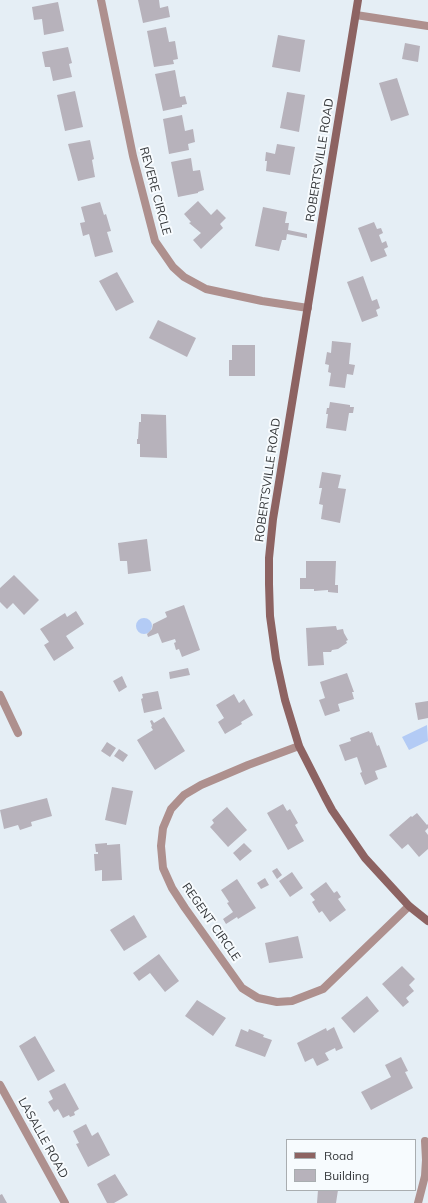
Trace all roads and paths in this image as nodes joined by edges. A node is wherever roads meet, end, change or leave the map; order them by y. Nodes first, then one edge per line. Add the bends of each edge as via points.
1 (101, 0) edge
2 (358, 0) edge
3 (356, 15) junction
4 (428, 26) edge
5 (308, 308) junction
6 (0, 695) edge
7 (18, 733) dead end
8 (299, 746) junction
9 (409, 906) junction
10 (428, 921) edge
11 (0, 1085) edge
12 (425, 1141) dead end
13 (65, 1203) edge
14 (418, 1203) edge

1 - 5 street, REVERE CIRCLE via 133,156 155,241 173,267 184,277 206,289
2 - 3 street, ROBERTSVILLE ROAD
3 - 4 street
3 - 5 street, ROBERTSVILLE ROAD
5 - 8 street, ROBERTSVILLE ROAD via 273,519 269,577 270,616 276,659
6 - 7 street
8 - 9 street, ROBERTSVILLE ROAD via 332,810 365,858
8 - 9 street, REGENT CIRCLE via 201,785 184,795 171,809 163,828 163,868 185,908 242,988 258,998 277,1002 292,1001 323,989
9 - 10 street, ROBERTSVILLE ROAD
11 - 13 street, LASALLE ROAD
12 - 14 street via 425,1176

